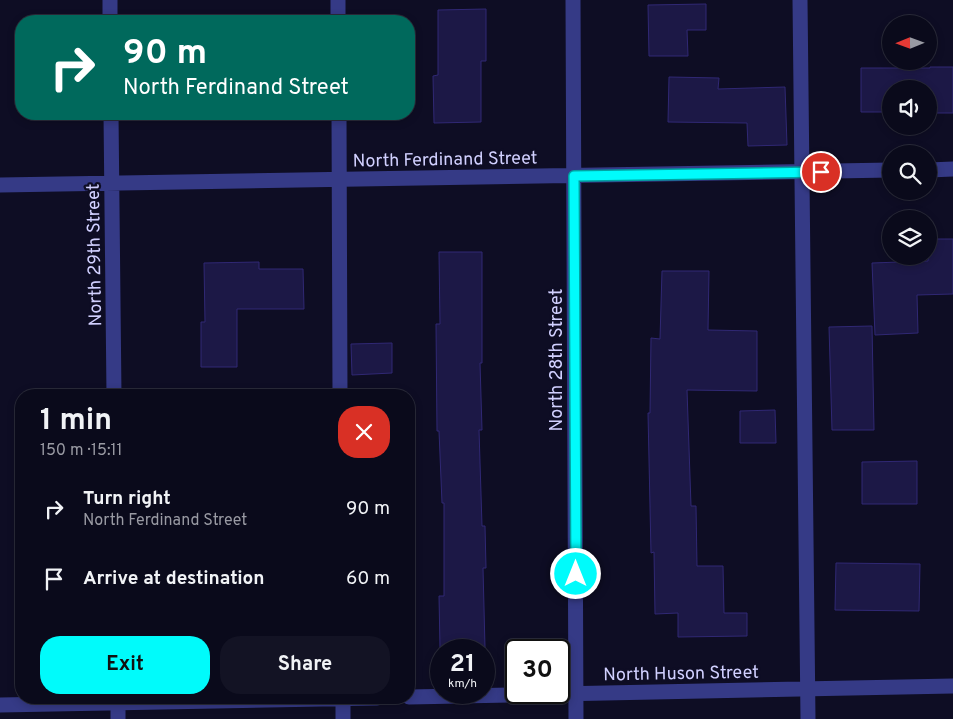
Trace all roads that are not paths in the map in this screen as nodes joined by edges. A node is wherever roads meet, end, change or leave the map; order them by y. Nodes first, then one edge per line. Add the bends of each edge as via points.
1 (110, 0) edge
2 (338, 0) edge
3 (573, 0) edge
4 (800, 0) edge
5 (110, 15) edge
6 (338, 15) edge
7 (111, 120) edge
8 (339, 120) edge
9 (953, 169) edge
10 (882, 170) edge
11 (937, 170) edge
12 (803, 172) junction
13 (574, 176) junction
14 (339, 180) junction
15 (112, 184) junction
16 (0, 185) edge
17 (114, 389) edge
18 (340, 389) edge
19 (953, 686) edge
20 (808, 689) junction
21 (576, 694) junction
22 (415, 697) edge
23 (24, 704) edge
24 (118, 704) edge
25 (343, 704) edge
26 (0, 705) edge
27 (118, 719) edge
28 (342, 719) edge
29 (576, 719) edge
30 (808, 719) edge

1 - 5 street
2 - 6 street
3 - 13 street, North 28th Street
4 - 12 street
7 - 15 street, North 29th Street
8 - 14 street
9 - 11 street
10 - 12 street, North Ferdinand Street
12 - 13 street, North Ferdinand Street
12 - 20 street
13 - 14 street, North Ferdinand Street
13 - 21 street, North 28th Street
14 - 15 street, North Ferdinand Street
14 - 18 street
15 - 16 street, North Ferdinand Street
15 - 17 street, North 29th Street
19 - 20 street, North Huson Street
20 - 21 street, North Huson Street
20 - 30 street
21 - 22 street, North Huson Street
21 - 29 street, North 28th Street
23 - 26 street
24 - 27 street
25 - 28 street

